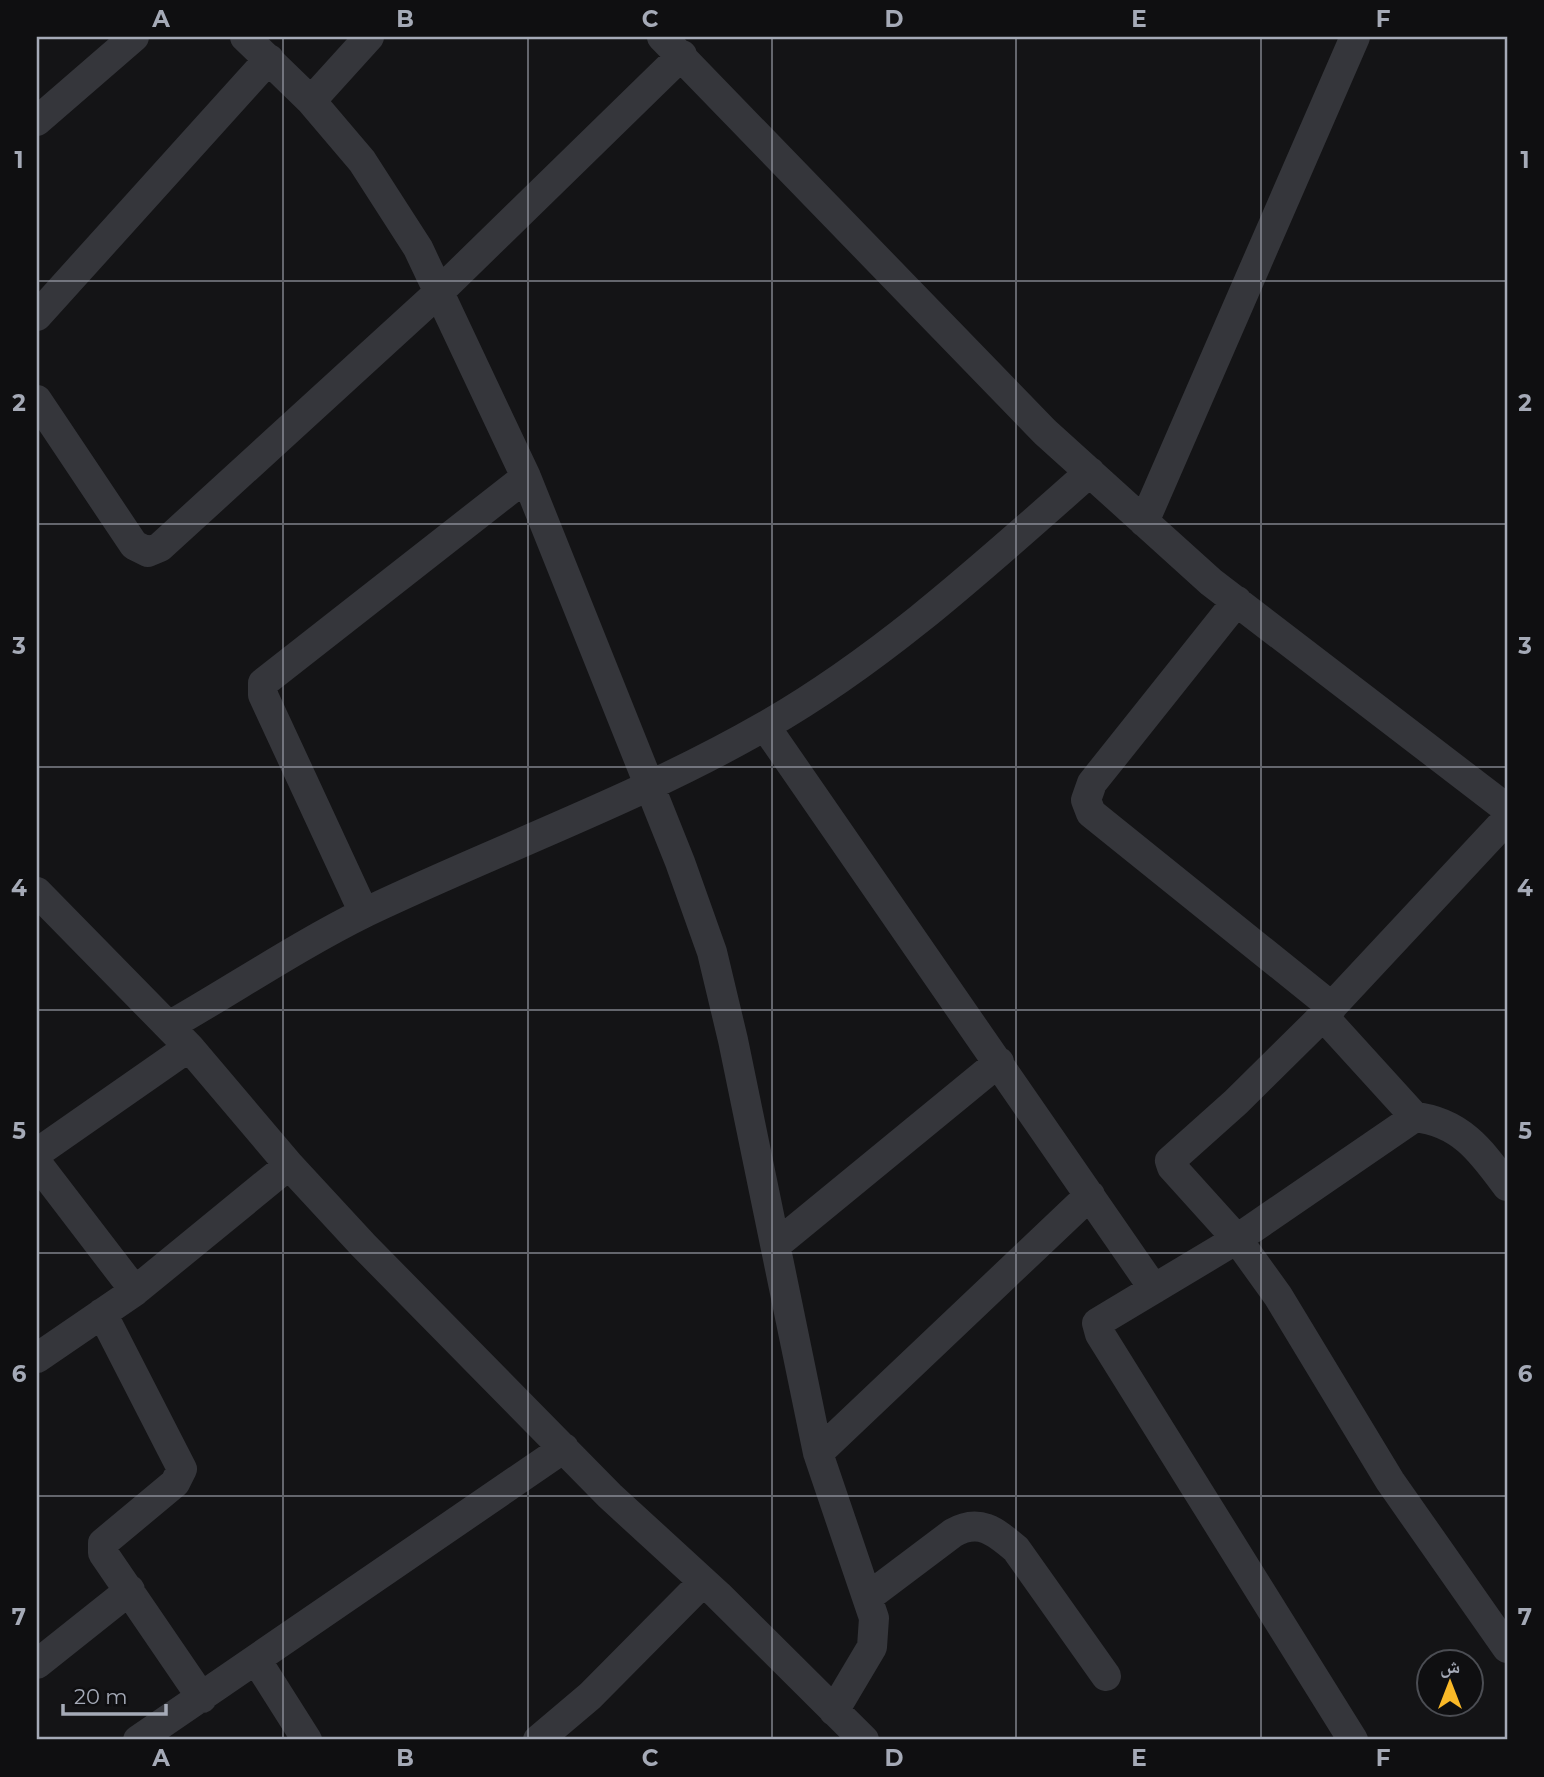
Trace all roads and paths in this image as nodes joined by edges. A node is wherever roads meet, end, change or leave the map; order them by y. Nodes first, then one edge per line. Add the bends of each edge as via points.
1 (134, 37) edge
2 (245, 37) edge
3 (369, 37) edge
4 (1354, 37) edge
5 (672, 46) edge
6 (269, 59) junction
7 (311, 101) junction
8 (37, 121) edge
9 (439, 293) junction
10 (37, 316) edge
11 (37, 400) edge
12 (1090, 472) junction
13 (526, 477) junction
14 (1144, 522) junction
15 (1237, 601) junction
16 (765, 726) junction
17 (647, 787) junction
18 (1507, 817) edge
19 (37, 892) edge
20 (364, 913) junction
21 (1328, 1012) junction
22 (179, 1037) junction
23 (999, 1062) junction
24 (1415, 1117) junction
25 (37, 1153) edge
26 (37, 1163) edge
27 (289, 1165) junction
28 (1507, 1186) edge
29 (1090, 1195) junction
30 (1237, 1239) junction
31 (776, 1245) junction
32 (1154, 1289) junction
33 (135, 1291) junction
34 (102, 1313) junction
35 (37, 1358) edge
36 (564, 1448) junction
37 (818, 1452) junction
38 (703, 1582) junction
39 (130, 1590) junction
40 (868, 1597) junction
41 (1507, 1648) edge
42 (257, 1661) junction
43 (37, 1664) edge
44 (1106, 1676) dead end
45 (202, 1698) junction
46 (834, 1711) junction
47 (138, 1740) edge
48 (307, 1740) edge
49 (538, 1740) edge
50 (864, 1740) edge
51 (1353, 1740) edge

1 - 8 street
2 - 6 street
3 - 7 street
4 - 14 street
5 - 9 street
5 - 12 street via 1045,432
6 - 7 street
6 - 10 street
7 - 9 street via 362,160 418,248
9 - 11 street via 160,547 148,552 134,545
9 - 13 street
12 - 14 street
12 - 16 street via 919,618 848,673
13 - 17 street
13 - 20 street via 263,683 263,695
14 - 15 street
15 - 18 street via 1502,805
15 - 21 street via 1092,783 1086,800 1091,813
16 - 17 street
16 - 23 street
17 - 20 street
17 - 31 street via 712,952
18 - 21 street
19 - 22 street
20 - 22 street
21 - 24 street
21 - 30 street via 1170,1161
22 - 25 street
22 - 27 street
23 - 29 street
23 - 31 street
24 - 28 street via 1432,1119 1465,1135
24 - 30 street
26 - 33 street
27 - 33 street
27 - 36 street
29 - 32 street
29 - 37 street
30 - 32 street
30 - 41 street via 1305,1338 1405,1503
31 - 37 street
32 - 51 street via 1101,1318 1097,1328
33 - 34 street
34 - 35 street
34 - 39 street via 182,1469 175,1483 103,1543 103,1553
36 - 38 street
36 - 42 street
37 - 40 street
38 - 46 street
38 - 49 street via 590,1696
39 - 43 street
39 - 45 street
40 - 44 street via 953,1532 979,1525 997,1532 1016,1549
40 - 46 street via 874,1618 872,1647
42 - 45 street
42 - 48 street
45 - 47 street
46 - 50 street

